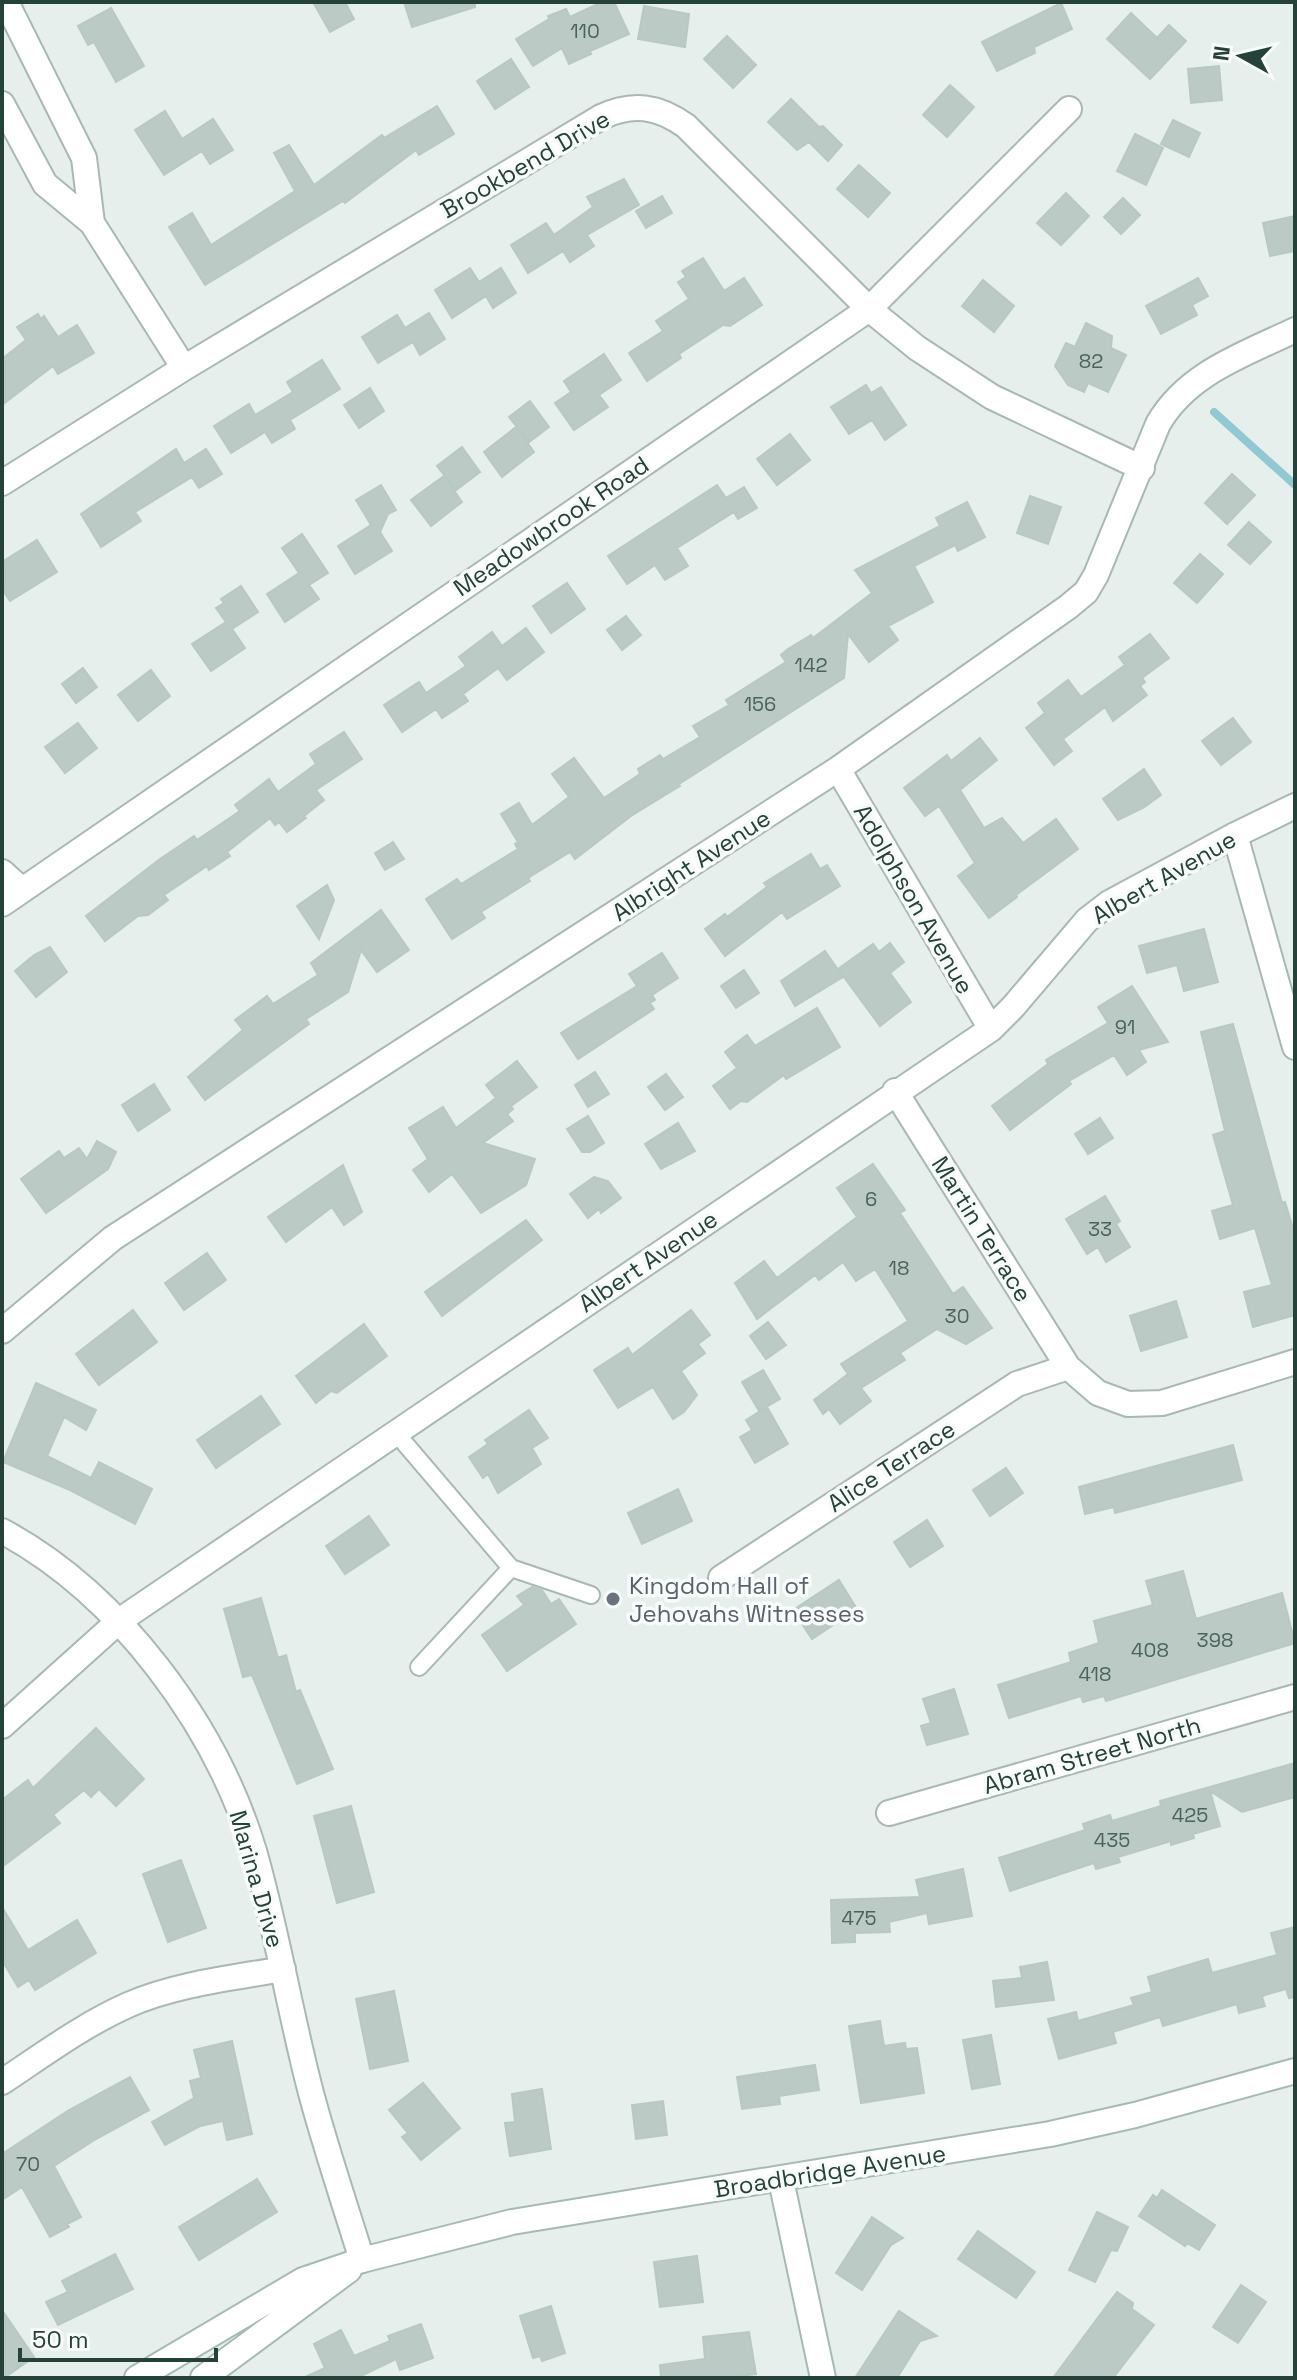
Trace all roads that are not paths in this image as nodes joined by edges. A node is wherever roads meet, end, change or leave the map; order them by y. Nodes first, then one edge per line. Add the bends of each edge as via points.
1 (6, 2) edge
2 (2, 104) edge
3 (1069, 109) dead end
4 (92, 223) junction
5 (869, 309) junction
6 (1295, 330) edge
7 (184, 368) junction
8 (1142, 468) junction
9 (2, 483) edge
10 (838, 769) junction
11 (1295, 806) edge
12 (1235, 835) junction
13 (2, 872) edge
14 (21, 889) junction
15 (2, 904) edge
16 (991, 1029) junction
17 (1295, 1047) edge
18 (895, 1091) junction
19 (2, 1331) edge
20 (1295, 1362) edge
21 (1068, 1367) junction
22 (396, 1433) junction
23 (2, 1531) edge
24 (511, 1568) junction
25 (721, 1578) dead end
26 (591, 1595) dead end
27 (119, 1621) junction
28 (419, 1667) dead end
29 (1295, 1697) edge
30 (2, 1726) edge
31 (889, 1813) dead end
32 (283, 1969) junction
33 (1295, 2071) edge
34 (2, 2082) edge
35 (781, 2180) junction
36 (362, 2260) junction
37 (137, 2378) edge
38 (203, 2378) edge
39 (823, 2378) edge

1 - 4 street via 84,158
2 - 4 street via 45,184
3 - 5 street, Meadowbrook Road
4 - 7 street
5 - 7 street, Brookbend Drive via 686,126 660,111 631,107 601,117
5 - 8 street, Brookbend Drive via 992,397
5 - 14 street, Meadowbrook Road
6 - 8 street, Albright Avenue via 1214,369 1179,394 1158,424
7 - 9 street, Brookbend Drive
8 - 10 street, Albright Avenue via 1086,592
10 - 16 street, Adolphson Avenue
10 - 19 street, Albright Avenue via 113,1238
11 - 12 street, Albert Avenue
12 - 16 street, Albert Avenue via 1087,920
12 - 17 street
13 - 14 street
14 - 15 street, Meadowbrook Road
16 - 18 street, Albert Avenue
18 - 21 street, Martin Terrace
18 - 22 street, Albert Avenue
20 - 21 street, Martin Terrace via 1162,1403 1128,1404 1098,1393
21 - 25 street, Alice Terrace via 1017,1384
22 - 24 lane
22 - 27 street, Albert Avenue
23 - 27 street, Marina Drive via 75,1581
24 - 26 lane
24 - 28 lane
27 - 30 street, Albert Avenue
27 - 32 street, Marina Drive via 179,1697 221,1767 253,1850
29 - 31 street, Abram Street North
32 - 34 street via 184,1987 128,2005
32 - 36 street, Marina Drive via 311,2093
33 - 35 street, Broadbridge Avenue via 1050,2134
35 - 36 street, Broadbridge Avenue via 512,2222
35 - 39 street
36 - 37 street, Broadbridge Avenue via 303,2280
36 - 38 street, Broadbridge Avenue

